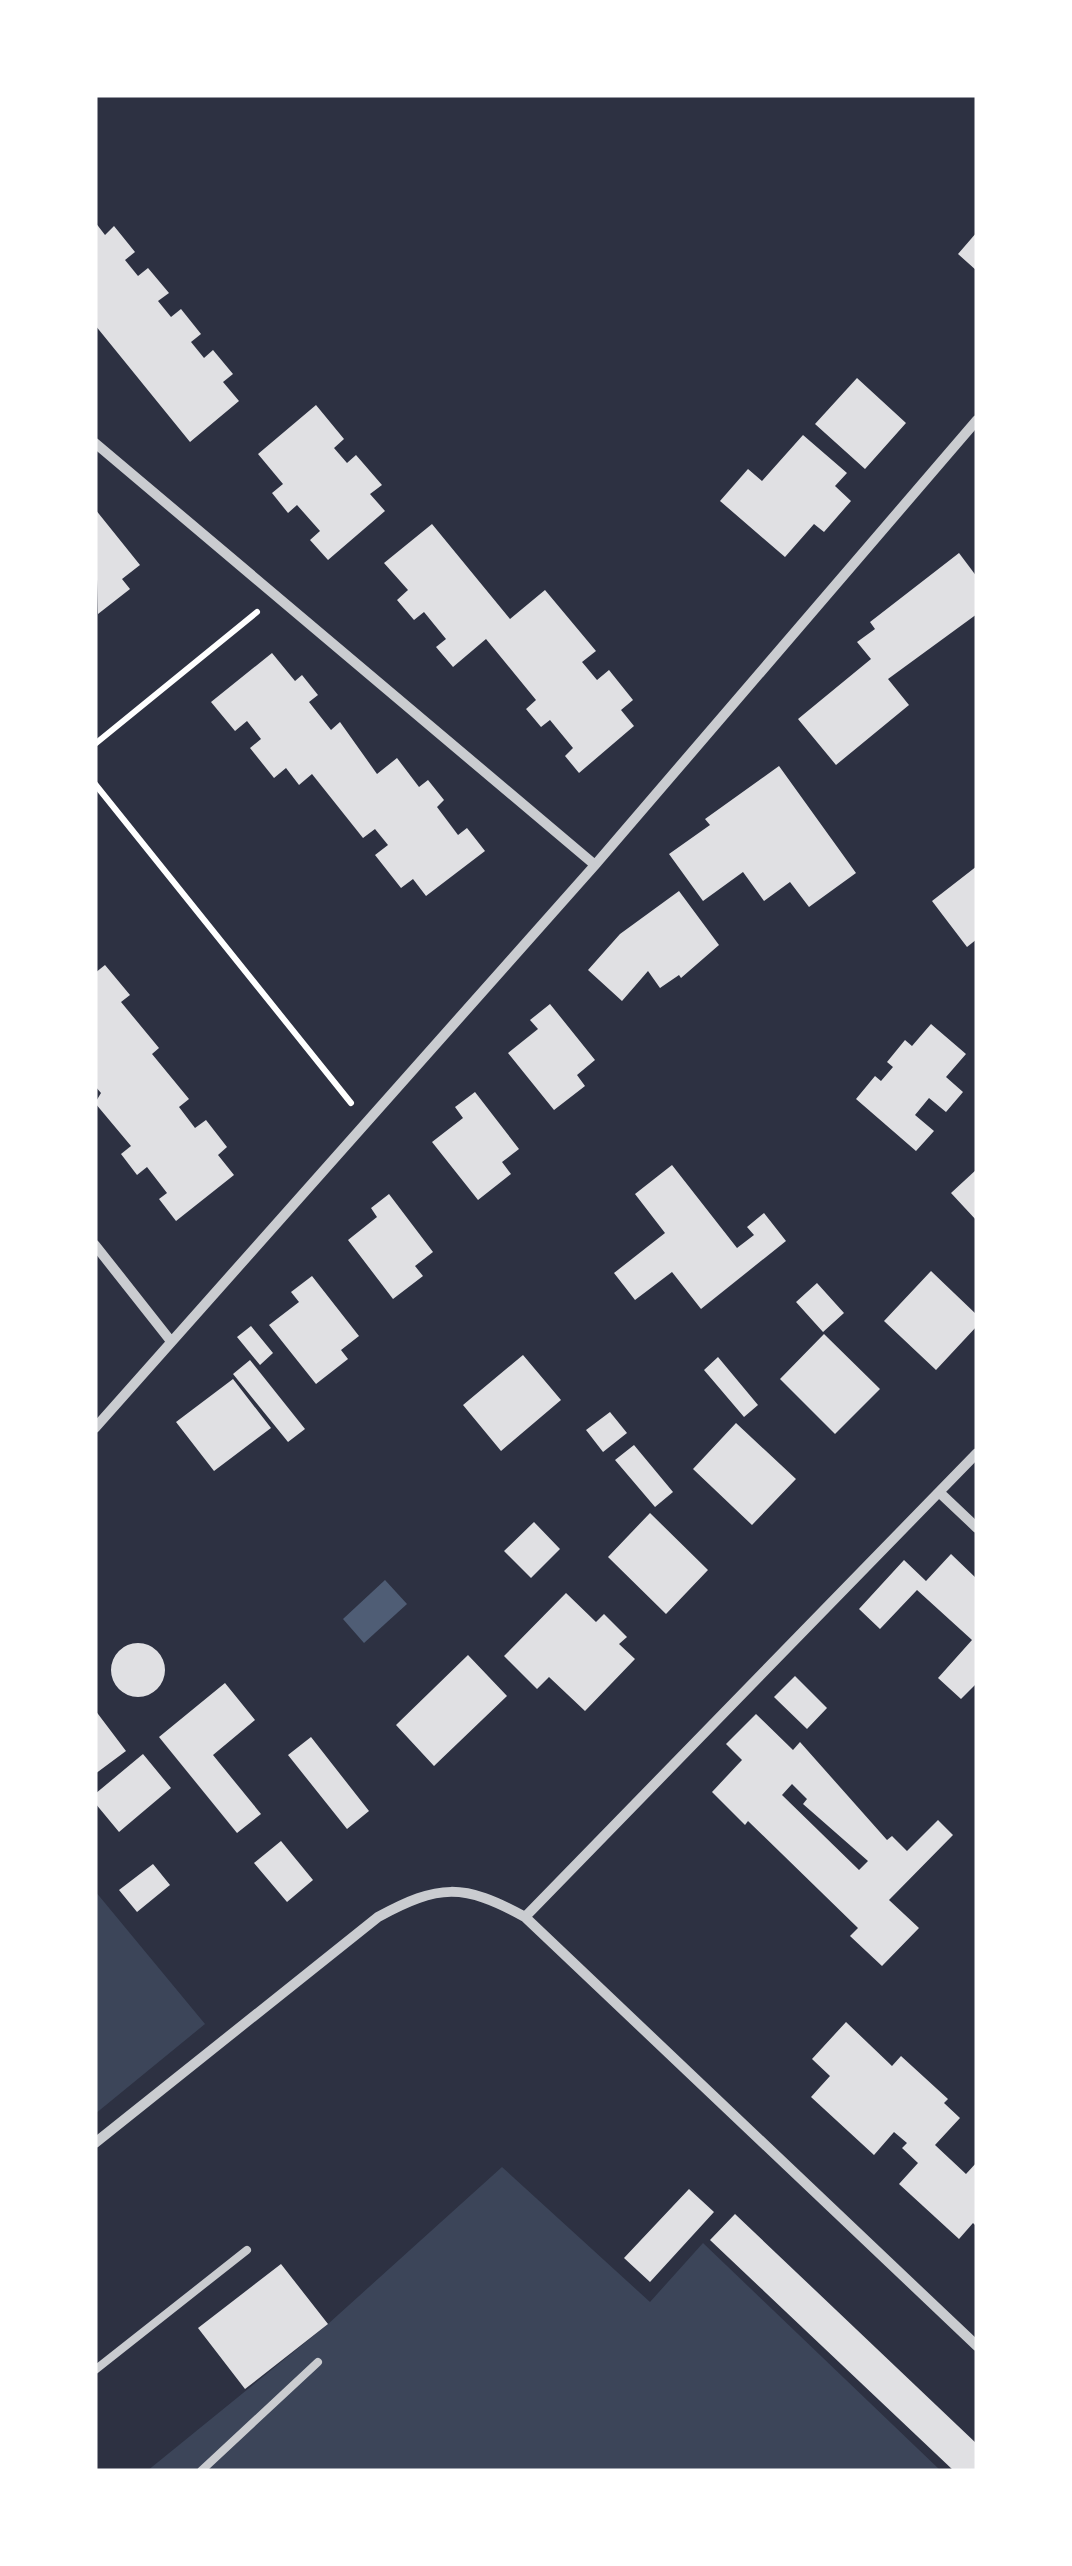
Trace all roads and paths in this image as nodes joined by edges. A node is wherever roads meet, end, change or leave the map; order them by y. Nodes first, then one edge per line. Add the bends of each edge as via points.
1 (977, 420) edge
2 (95, 443) edge
3 (276, 596) junction
4 (95, 744) edge
5 (95, 784) edge
6 (595, 865) junction
7 (366, 1122) junction
8 (95, 1245) edge
9 (170, 1340) junction
10 (95, 1428) edge
11 (977, 1452) edge
12 (939, 1492) junction
13 (977, 1528) edge
14 (525, 1917) junction
15 (95, 2143) edge
16 (247, 2250) dead end
17 (977, 2346) edge
18 (318, 2362) dead end
19 (95, 2370) edge
20 (200, 2471) edge

1 - 6 street
2 - 3 street
3 - 4 path
3 - 6 street
5 - 7 path
6 - 7 street
7 - 9 street
8 - 9 street
9 - 10 street
11 - 12 street
12 - 13 street
12 - 14 street
14 - 15 street via 494,1900 450,1889 392,1909
14 - 17 street
16 - 19 lane
18 - 20 lane

